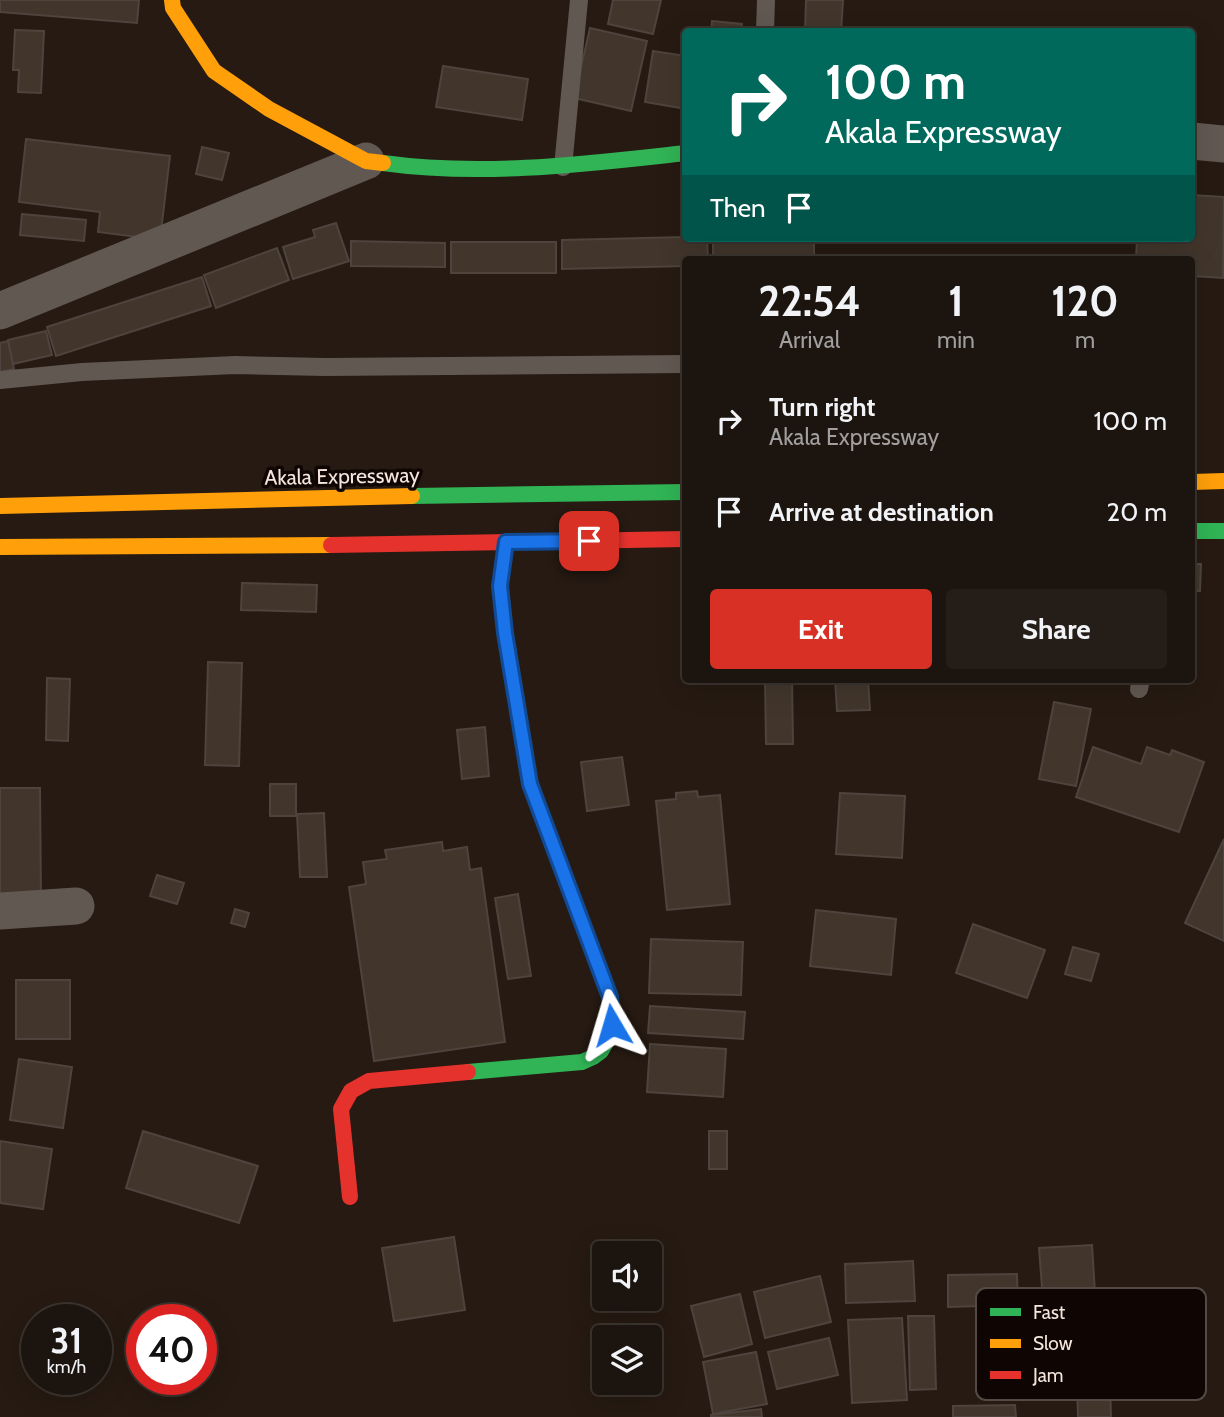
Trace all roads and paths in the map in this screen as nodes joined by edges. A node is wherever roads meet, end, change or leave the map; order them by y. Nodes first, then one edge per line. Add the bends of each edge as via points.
1 (172, 0) edge
2 (579, 0) edge
3 (766, 0) edge
4 (765, 28) edge
5 (1195, 141) edge
6 (1224, 144) edge
7 (682, 153) edge
8 (366, 161) junction
9 (563, 167) junction
10 (0, 311) edge
11 (682, 364) edge
12 (0, 380) edge
13 (1224, 481) edge
14 (1195, 482) edge
15 (682, 492) edge
16 (0, 506) edge
17 (1195, 531) edge
18 (1224, 531) edge
19 (682, 539) edge
20 (506, 542) junction
21 (0, 547) edge
22 (76, 906) dead end
23 (0, 911) edge
24 (350, 1197) dead end

1 - 8 street via 214,71 269,109
2 - 9 lane
3 - 4 lane
5 - 6 street
7 - 9 street
8 - 9 street via 423,169
8 - 10 street
11 - 12 lane via 235,365
13 - 14 street
15 - 16 street, Akala Expressway
17 - 18 street
19 - 20 street
20 - 21 street
20 - 24 street via 500,586 530,784 610,997 610,1036 605,1049 582,1062 355,1086 341,1109
22 - 23 street

